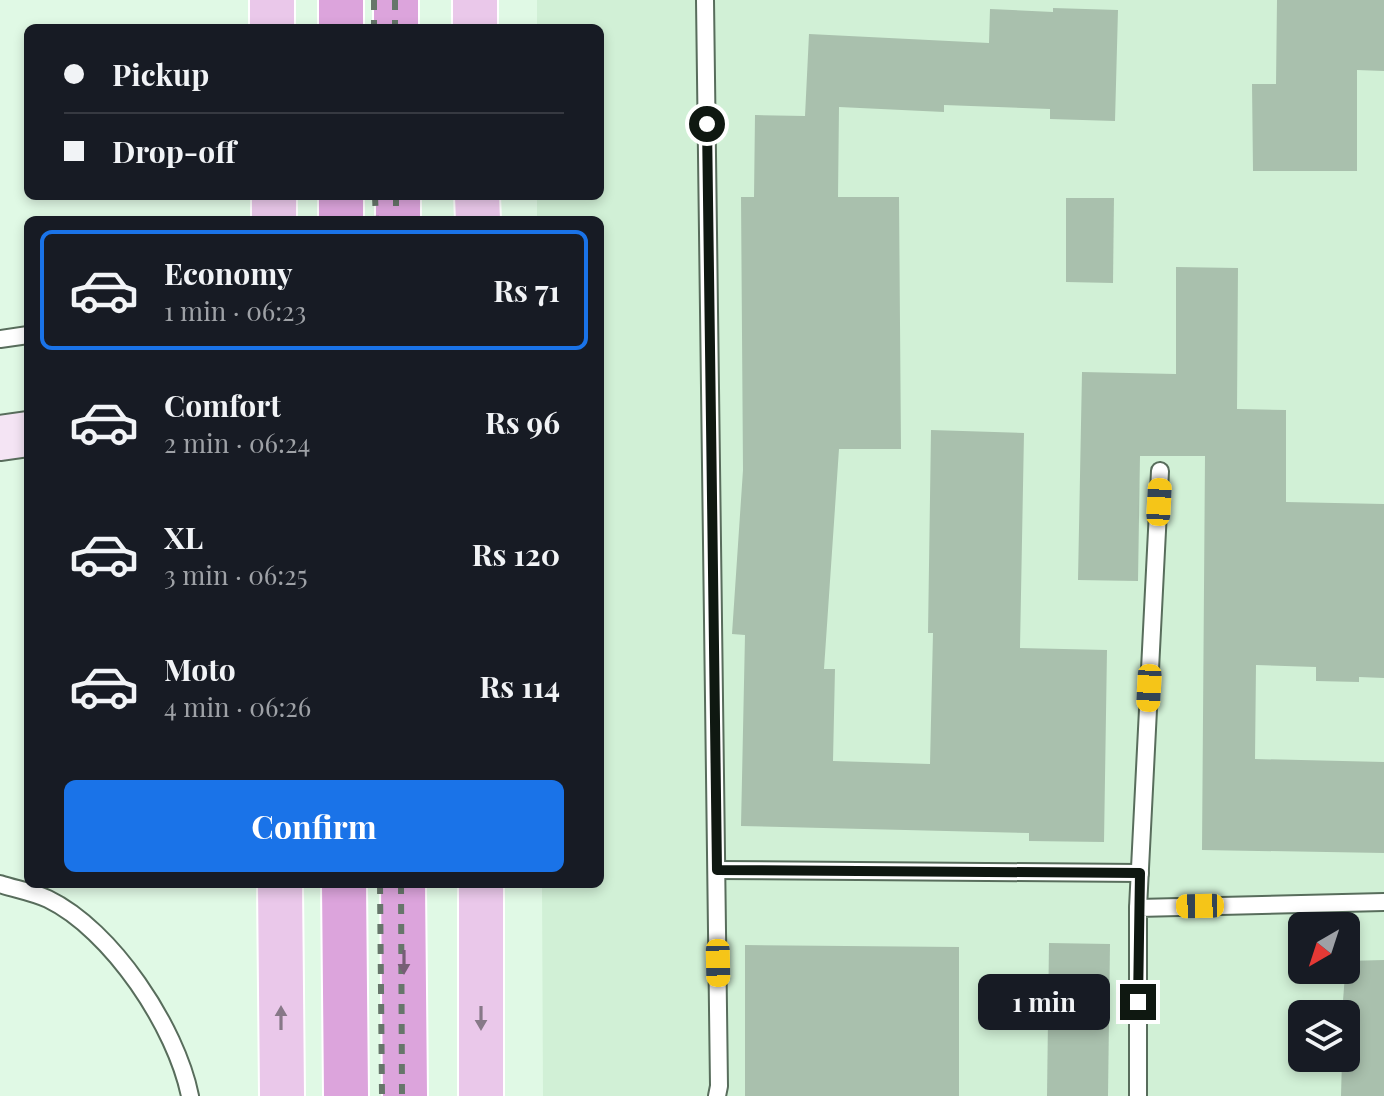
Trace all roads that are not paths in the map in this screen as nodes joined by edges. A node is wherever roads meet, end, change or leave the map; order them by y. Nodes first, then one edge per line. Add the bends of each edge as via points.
1 (272, 0) edge
2 (341, 0) edge
3 (396, 0) edge
4 (475, 0) edge
5 (705, 0) edge
6 (272, 24) edge
7 (341, 24) edge
8 (396, 24) edge
9 (475, 24) edge
10 (24, 336) edge
11 (0, 339) edge
12 (24, 435) edge
13 (0, 438) edge
14 (1160, 471) dead end
15 (717, 870) junction
16 (1140, 873) junction
17 (0, 884) edge
18 (280, 888) edge
19 (344, 888) edge
20 (403, 888) edge
21 (481, 888) edge
22 (1384, 902) edge
23 (1138, 908) junction
24 (190, 1096) edge
25 (282, 1096) edge
26 (346, 1096) edge
27 (405, 1096) edge
28 (481, 1096) edge
29 (717, 1096) edge
30 (1138, 1096) edge

1 - 6 main road
2 - 7 highway
3 - 8 highway
4 - 9 main road
5 - 15 lane
10 - 11 lane
12 - 13 street
14 - 16 lane
15 - 16 lane
15 - 29 lane
16 - 23 lane
17 - 24 lane via 48,899 94,932 163,1025
25 -> 18 main road
19 - 26 highway
20 -> 27 highway
21 -> 28 main road
22 - 23 lane
23 - 30 lane

